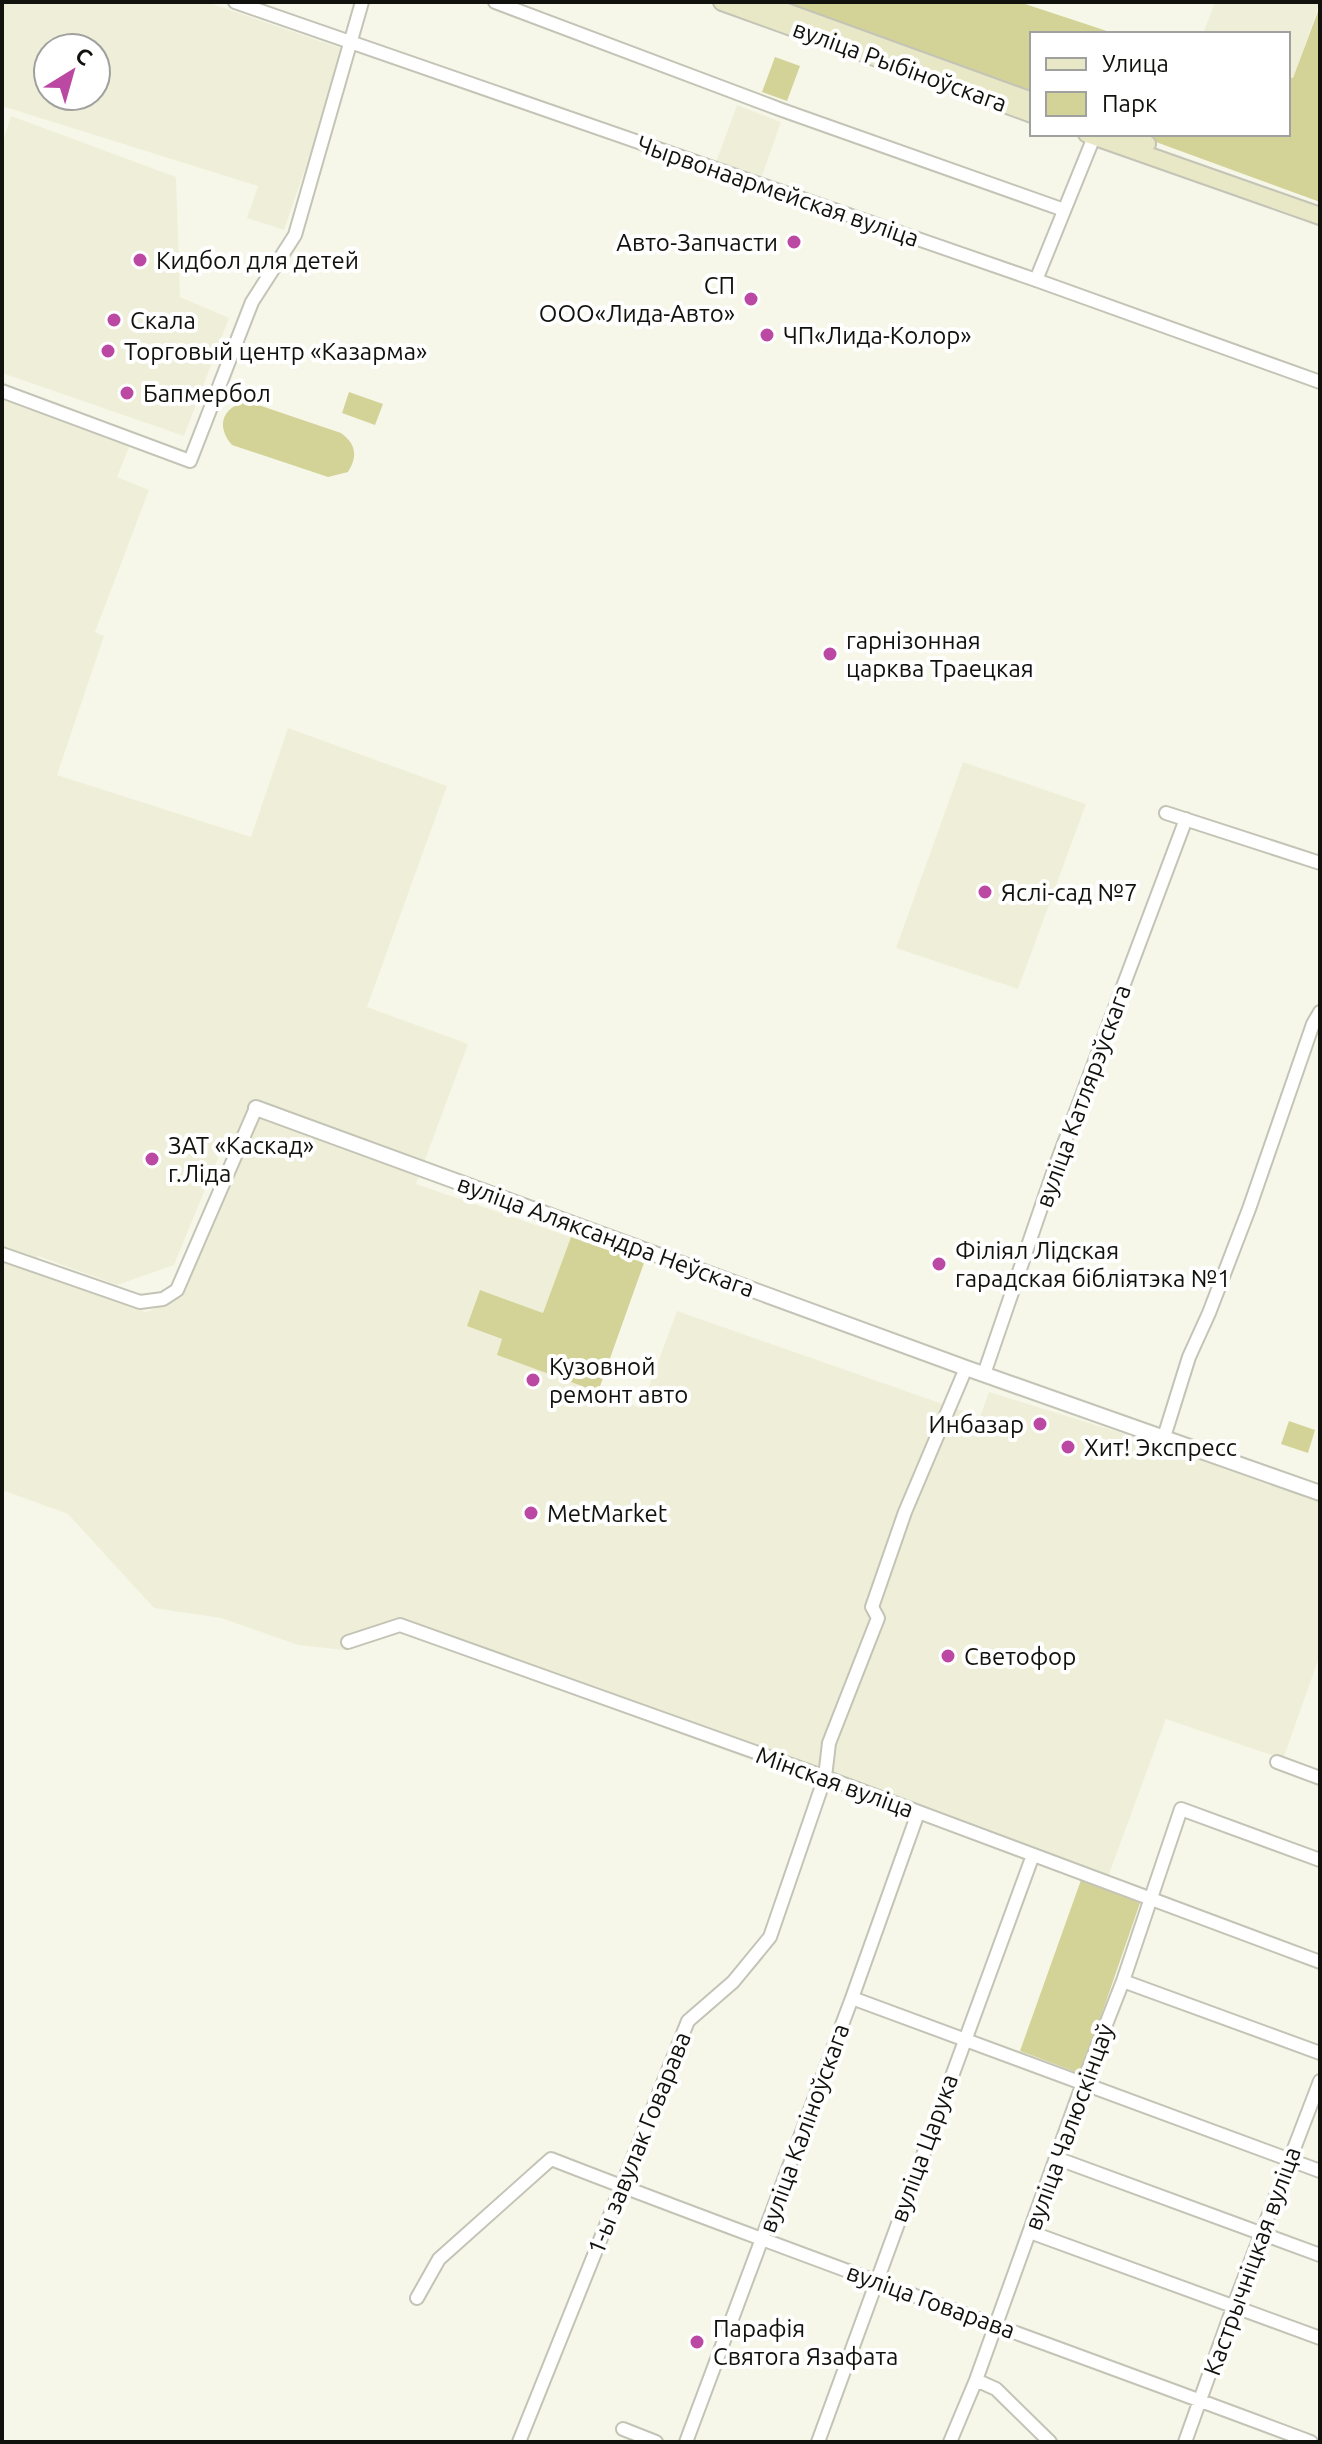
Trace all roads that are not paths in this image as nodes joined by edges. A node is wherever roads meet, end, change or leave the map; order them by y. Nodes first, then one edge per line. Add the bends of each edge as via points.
1 (235, 2) edge
2 (362, 2) edge
3 (495, 2) edge
4 (722, 2) edge
5 (759, 2) edge
6 (351, 43) junction
7 (1030, 100) edge
8 (1030, 113) edge
9 (1090, 136) edge
10 (1093, 136) edge
11 (1127, 136) edge
12 (1206, 175) junction
13 (1064, 210) junction
14 (1320, 216) edge
15 (1036, 280) junction
16 (1320, 382) edge
17 (2, 391) edge
18 (1166, 813) dead end
19 (1186, 819) junction
20 (1320, 863) edge
21 (1320, 1012) edge
22 (256, 1108) joint
23 (2, 1254) edge
24 (966, 1368) junction
25 (984, 1374) junction
26 (1164, 1437) junction
27 (1320, 1493) edge
28 (348, 1642) dead end
29 (1277, 1762) dead end
30 (825, 1777) junction
31 (1320, 1778) edge
32 (918, 1813) junction
33 (1033, 1855) junction
34 (1320, 1860) edge
35 (1151, 1899) junction
36 (1320, 1962) edge
37 (1123, 1981) junction
38 (852, 1998) junction
39 (963, 2039) junction
40 (1320, 2053) edge
41 (1320, 2081) edge
42 (1083, 2083) junction
43 (1056, 2158) junction
44 (1290, 2159) junction
45 (1320, 2171) edge
46 (621, 2186) junction
47 (1030, 2232) junction
48 (1262, 2233) junction
49 (763, 2241) junction
50 (1320, 2255) edge
51 (876, 2282) junction
52 (417, 2298) dead end
53 (1234, 2305) junction
54 (996, 2324) junction
55 (1320, 2338) edge
56 (976, 2380) junction
57 (1201, 2401) junction
58 (623, 2429) dead end
59 (519, 2442) edge
60 (656, 2442) edge
61 (686, 2442) edge
62 (818, 2442) edge
63 (950, 2442) edge
64 (1050, 2442) edge
65 (1185, 2442) edge
66 (1311, 2442) edge

1 - 6 street, Чырвонаармейская вуліца
2 - 6 street
3 - 13 street
4 - 8 main road, вуліца Рыбіноўскага
5 - 7 main road, вуліца Рыбіноўскага
6 - 15 street, Чырвонаармейская вуліца
6 - 17 street via 295,235 252,302 190,461
9 - 13 street
10 - 12 main road
11 - 12 main road
12 - 14 main road
13 - 15 street
15 - 16 street, Чырвонаармейская вуліца
18 - 19 street
19 - 20 street
19 - 25 street, вуліца Катлярэўскага
21 - 26 street via 1189,1357
22 - 23 street, вуліца Аляксандра Неўскага via 177,1290 163,1299 140,1302
22 - 24 street, вуліца Аляксандра Неўскага
24 - 25 street, вуліца Аляксандра Неўскага
24 - 30 street, 1-ы завулак Говарава via 905,1512 872,1607 878,1618 829,1743
25 - 26 street, вуліца Аляксандра Неўскага
26 - 27 street, вуліца Аляксандра Неўскага
28 - 30 street, Мінская вуліца via 400,1625
29 - 31 street
30 - 32 street, Мінская вуліца
30 - 46 street, 1-ы завулак Говарава via 770,1937 733,1982 688,2021
32 - 33 street, Мінская вуліца
32 - 38 street, вуліца Каліноўскага
33 - 35 street, Мінская вуліца
33 - 39 street, вуліца Царука
34 - 35 street, вуліца Чалюскінцаў via 1181,1809
35 - 36 street, Мінская вуліца
35 - 37 street, вуліца Чалюскінцаў
37 - 40 street
37 - 42 street, вуліца Чалюскінцаў
38 - 39 street
38 - 49 street, вуліца Каліноўскага
39 - 42 street
39 - 51 street, вуліца Царука
41 - 44 street, Кастрычніцкая вуліца
42 - 43 street, вуліца Чалюскінцаў
42 - 44 street
43 - 47 street, вуліца Чалюскінцаў
43 - 48 street
44 - 45 street
44 - 48 street, Кастрычніцкая вуліца
46 - 49 street, вуліца Говарава
46 - 52 street, вуліца Говарава via 551,2159 439,2259
46 - 59 street, 1-ы завулак Говарава
47 - 53 street
47 - 54 street, вуліца Чалюскінцаў
48 - 50 street
48 - 53 street, Кастрычніцкая вуліца
49 - 51 street, вуліца Говарава
49 - 61 street, вуліца Каліноўскага
51 - 54 street, вуліца Говарава
51 - 62 street, вуліца Царука
53 - 55 street
53 - 57 street, Кастрычніцкая вуліца
54 - 56 street, вуліца Чалюскінцаў
54 - 57 street, вуліца Говарава
56 - 63 street, вуліца Чалюскінцаў
56 - 64 street via 996,2389
57 - 65 street, Кастрычніцкая вуліца
57 - 66 street, вуліца Говарава
58 - 60 street

